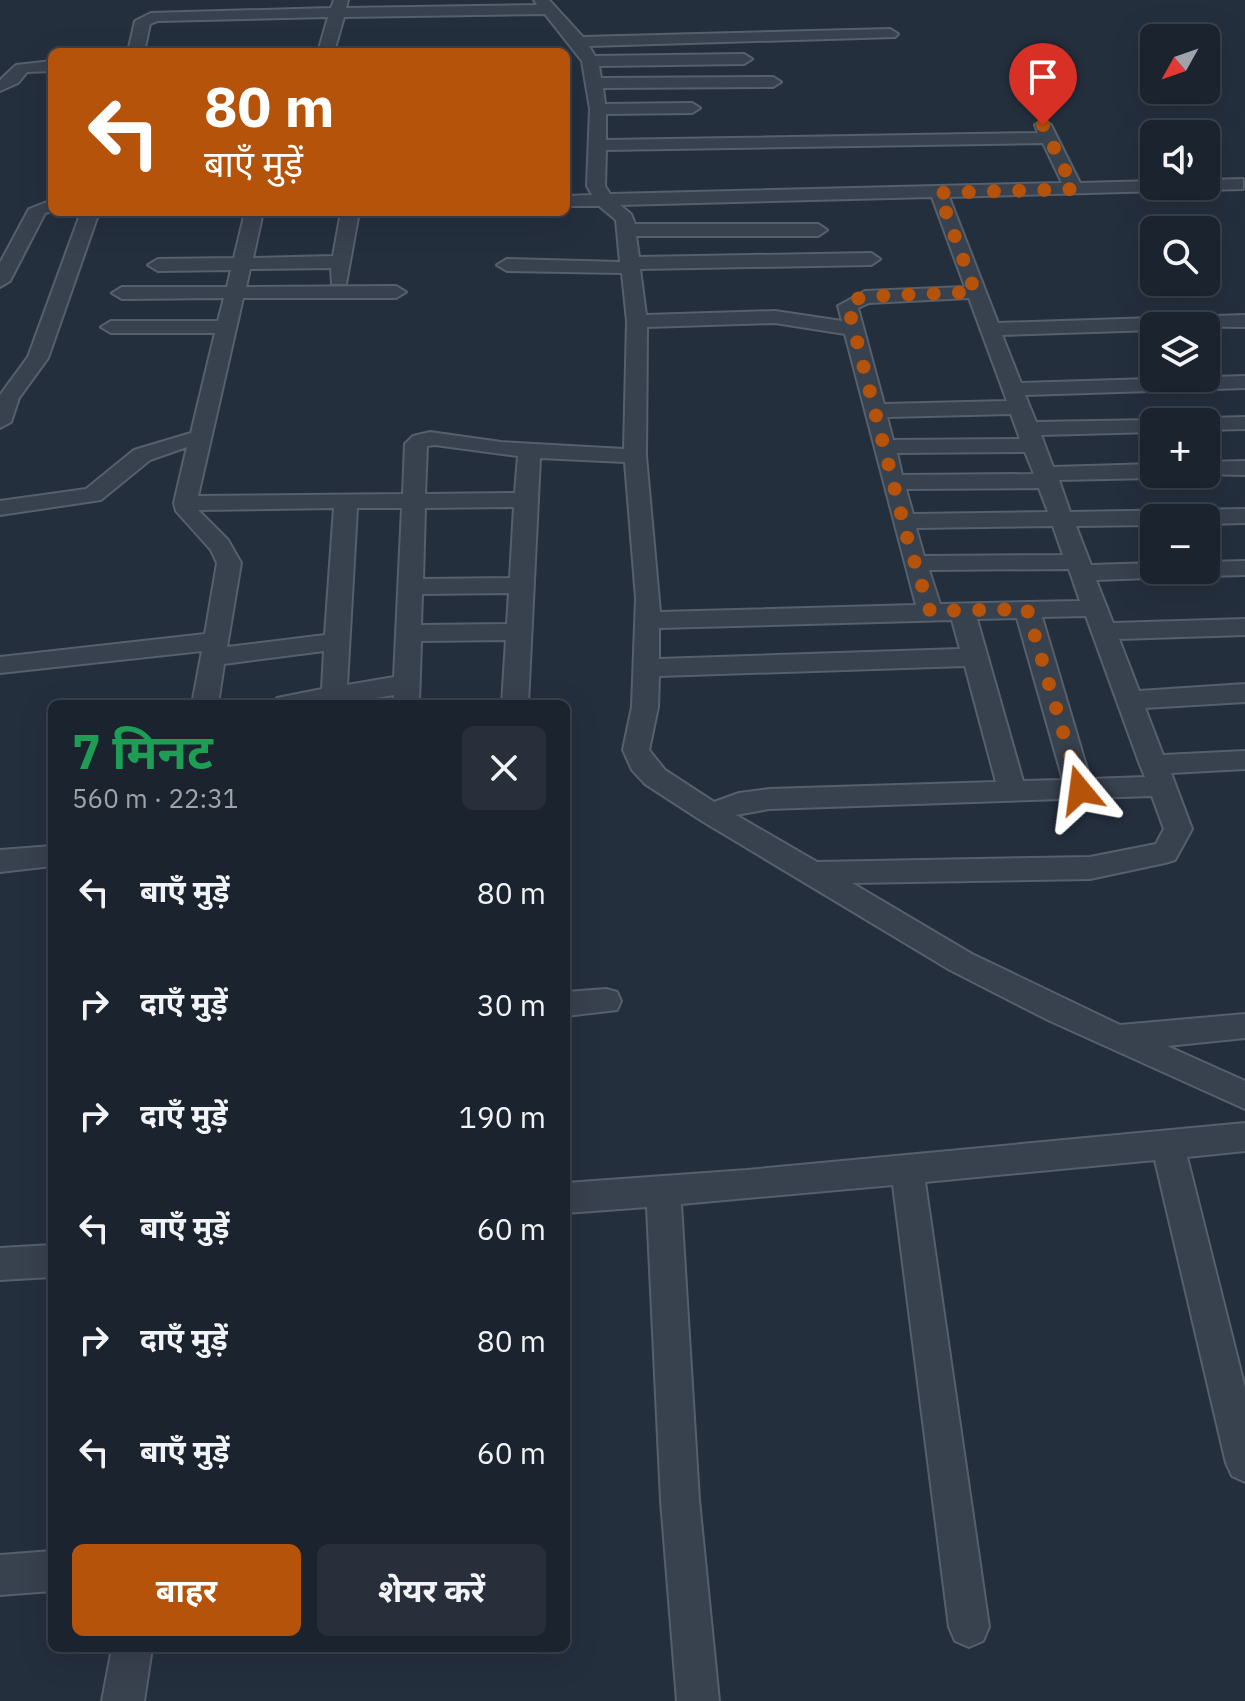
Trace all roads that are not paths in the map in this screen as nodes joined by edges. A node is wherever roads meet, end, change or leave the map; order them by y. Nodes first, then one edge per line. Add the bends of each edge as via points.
1 (463, 0) edge
2 (339, 5) edge
3 (766, 21) dead end
4 (890, 34) dead end
5 (570, 37) edge
6 (137, 48) edge
7 (327, 48) edge
8 (744, 59) dead end
9 (48, 66) edge
10 (773, 82) dead end
11 (0, 86) edge
12 (692, 108) dead end
13 (598, 109) junction
14 (597, 145) junction
15 (1243, 184) edge
16 (1220, 185) edge
17 (1140, 187) edge
18 (1074, 189) junction
19 (939, 193) junction
20 (570, 201) edge
21 (604, 201) junction
22 (48, 206) edge
23 (89, 216) edge
24 (253, 216) edge
25 (349, 216) edge
26 (626, 230) junction
27 (818, 230) dead end
28 (871, 259) dead end
29 (342, 262) junction
30 (158, 265) dead end
31 (241, 265) junction
32 (507, 265) dead end
33 (631, 266) junction
34 (0, 281) edge
35 (396, 292) dead end
36 (975, 292) junction
37 (122, 293) dead end
38 (336, 293) junction
39 (236, 294) junction
40 (637, 321) junction
41 (1245, 321) edge
42 (111, 327) dead end
43 (228, 327) junction
44 (989, 329) junction
45 (854, 330) junction
46 (1245, 382) edge
47 (5, 397) edge
48 (875, 411) junction
49 (1026, 418) junction
50 (0, 422) edge
51 (1245, 423) edge
52 (1220, 424) edge
53 (1140, 425) edge
54 (200, 438) junction
55 (884, 447) junction
56 (529, 449) junction
57 (635, 456) junction
58 (1245, 468) edge
59 (1220, 469) edge
60 (1140, 472) edge
61 (1048, 478) junction
62 (893, 482) junction
63 (525, 500) junction
64 (346, 502) junction
65 (185, 503) junction
66 (414, 503) junction
67 (0, 508) edge
68 (1245, 516) edge
69 (1220, 517) edge
70 (1140, 518) edge
71 (903, 521) junction
72 (1061, 521) junction
73 (915, 563) junction
74 (1079, 567) junction
75 (1245, 568) edge
76 (1140, 569) edge
77 (1220, 569) edge
78 (523, 585) junction
79 (413, 587) junction
80 (1027, 609) junction
81 (962, 610) junction
82 (930, 611) junction
83 (1098, 619) junction
84 (647, 620) junction
85 (1245, 627) edge
86 (518, 632) junction
87 (408, 633) junction
88 (335, 642) junction
89 (214, 649) junction
90 (974, 657) junction
91 (0, 665) edge
92 (646, 668) junction
93 (1245, 693) edge
94 (406, 694) edge
95 (334, 696) junction
96 (206, 700) edge
97 (310, 700) edge
98 (515, 700) edge
99 (1129, 700) junction
100 (1245, 760) edge
101 (1157, 776) junction
102 (1080, 790) junction
103 (1012, 791) junction
104 (712, 814) junction
105 (48, 856) edge
106 (0, 861) edge
107 (811, 873) junction
108 (606, 1001) dead end
109 (570, 1004) edge
110 (1245, 1026) edge
111 (1117, 1038) junction
112 (1245, 1096) edge
113 (1245, 1137) edge
114 (1168, 1144) junction
115 (907, 1168) junction
116 (663, 1190) junction
117 (570, 1198) edge
118 (48, 1261) edge
119 (0, 1264) edge
120 (1245, 1463) edge
121 (48, 1571) edge
122 (0, 1575) edge
123 (969, 1627) dead end
124 (131, 1652) edge
125 (123, 1701) edge
126 (698, 1701) edge

1 - 2 street
2 - 5 street
2 - 6 street via 149,17 143,21
2 - 7 street
3 - 5 street
4 - 5 street
5 - 8 street
5 - 10 street
5 - 13 street
9 - 11 street via 22,68
12 - 13 street
13 - 14 street
14 - 18 street via 1046,132
14 - 21 street via 596,186
15 - 16 street
17 - 18 street
18 - 19 street
19 - 21 street
19 - 36 street
20 - 21 street
21 - 26 street via 625,218
22 - 34 street via 38,209
23 - 47 street via 38,358
24 - 31 street
25 - 29 street
26 - 27 street
26 - 33 street
28 - 33 street
29 - 31 street
29 - 38 street
30 - 31 street
31 - 39 street
32 - 33 street
33 - 40 street
35 - 38 street
36 - 44 street
36 - 45 street via 859,298 848,306
37 - 39 street
38 - 39 street
39 - 43 street
40 - 45 street via 791,318
40 - 57 street
41 - 44 street
42 - 43 street
43 - 54 street
44 - 49 street
45 - 48 street
46 - 49 street
47 - 50 street
48 - 49 street
48 - 55 street
49 - 53 street
49 - 55 street
49 - 61 street
51 - 52 street
54 - 65 street
54 - 67 street via 142,455 93,495
55 - 62 street
56 - 57 street
56 - 63 street
56 - 66 street via 420,440 415,448
57 - 84 street
58 - 59 street
60 - 61 street
61 - 62 street
61 - 72 street
62 - 71 street
63 - 66 street
63 - 78 street
64 - 65 street
64 - 66 street
64 - 88 street
65 - 89 street via 189,516 226,551 228,578
66 - 79 street
68 - 69 street
70 - 72 street
71 - 72 street
71 - 73 street
72 - 74 street
73 - 74 street
73 - 82 street
74 - 76 street
74 - 83 street
75 - 77 street
78 - 79 street
78 - 86 street
79 - 87 street
80 - 81 street
80 - 83 street
80 - 102 street
81 - 82 street
81 - 90 street
82 - 84 street
83 - 85 street
83 - 99 street
84 - 92 street
86 - 87 street
86 - 98 street
87 - 94 street
88 - 89 street
88 - 95 street
89 - 91 street
89 - 96 street
90 - 92 street
90 - 103 street
92 - 104 street via 636,750 641,763
93 - 99 street
94 - 95 street
95 - 97 street
99 - 101 street
100 - 101 street
101 - 102 street
101 - 107 street via 1178,829 1165,853 1152,858 1090,868
102 - 103 street
103 - 104 street via 759,800
104 - 107 street
105 - 106 street
107 - 111 street via 961,962
108 - 109 street
110 - 111 street
111 - 112 street
113 - 114 street
114 - 115 street
114 - 120 street
115 - 116 street
115 - 123 street
116 - 117 street
116 - 126 street via 680,1500
118 - 119 street
121 - 122 street
124 - 125 street

